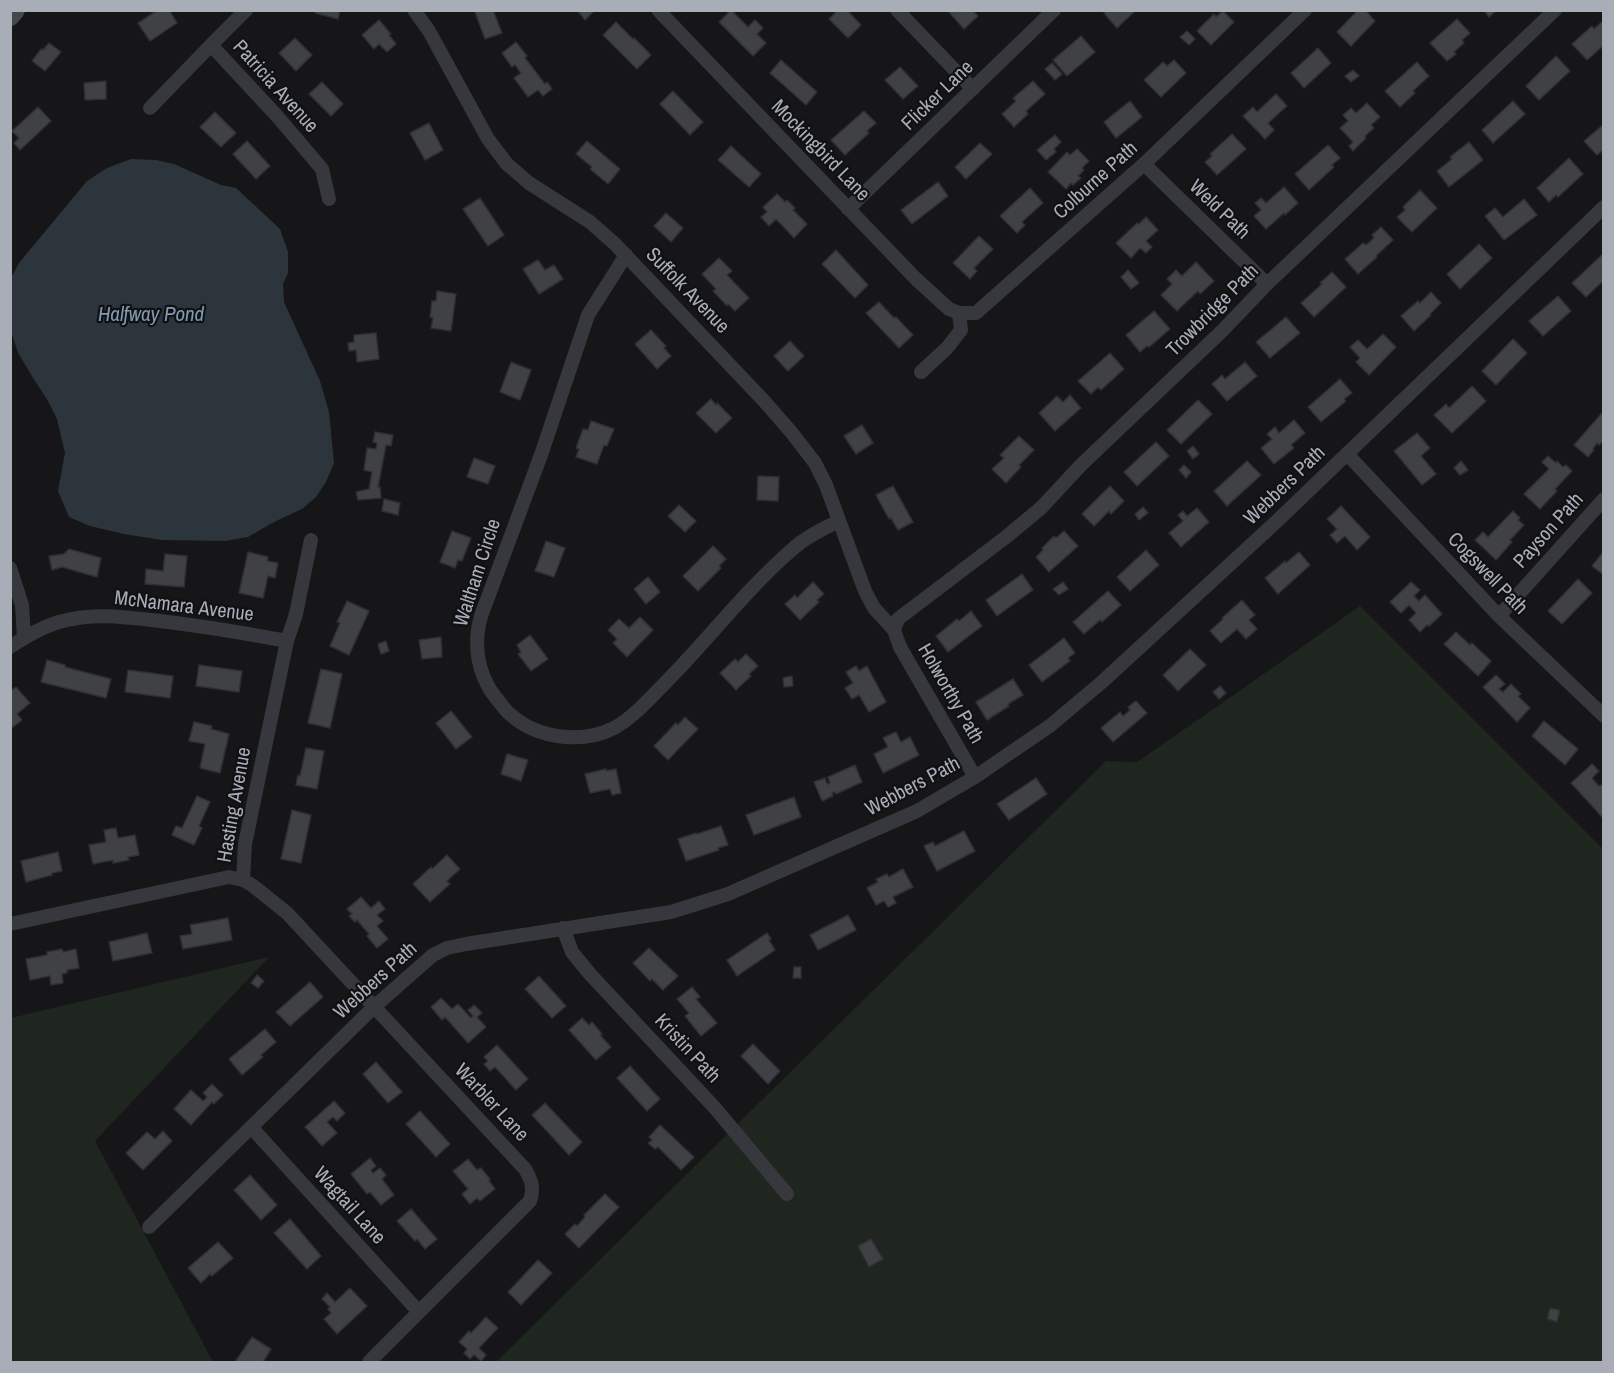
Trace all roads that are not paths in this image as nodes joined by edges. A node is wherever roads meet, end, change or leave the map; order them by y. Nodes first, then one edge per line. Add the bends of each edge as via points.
1 (15, 10) edge
2 (246, 10) edge
3 (414, 10) edge
4 (658, 10) edge
5 (897, 10) edge
6 (1054, 10) edge
7 (1305, 10) edge
8 (1555, 10) edge
9 (10, 16) edge
10 (211, 45) junction
11 (973, 89) junction
12 (150, 108) dead end
13 (1144, 164) junction
14 (329, 199) dead end
15 (1604, 207) edge
16 (848, 209) junction
17 (626, 255) junction
18 (1267, 284) junction
19 (959, 313) junction
20 (921, 372) dead end
21 (1347, 454) junction
22 (1604, 500) edge
23 (838, 521) junction
24 (311, 540) dead end
25 (10, 568) edge
26 (1499, 616) junction
27 (894, 630) junction
28 (24, 638) junction
29 (286, 641) junction
30 (10, 647) edge
31 (1604, 716) edge
32 (975, 777) junction
33 (243, 880) junction
34 (10, 924) edge
35 (563, 928) junction
36 (375, 1006) junction
37 (251, 1127) junction
38 (787, 1194) dead end
39 (149, 1227) dead end
40 (419, 1312) junction
41 (369, 1362) edge

1 - 9 main road
2 - 10 street, Patricia Avenue
3 - 17 street, Suffolk Avenue via 488,139 507,164 590,222
4 - 16 street, Mockingbird Lane
5 - 11 street
6 - 11 street, Flicker Lane
7 - 13 street, Colburne Path
8 - 18 street, Trowbridge Path
10 - 12 street
10 - 14 street, Patricia Avenue via 322,169
11 - 16 street, Flicker Lane
13 - 18 street, Weld Path
13 - 19 street, Colburne Path via 976,313
15 - 21 street, Webbers Path
16 - 19 street, Mockingbird Lane via 916,279 949,309
17 - 23 street, Suffolk Avenue via 792,433 815,463
17 - 23 street, Waltham Circle via 588,315 481,616 476,639 478,656 492,692 511,715 532,729 564,738 591,737 615,728 681,667 796,545
18 - 27 street, Trowbridge Path via 1041,508 898,619
19 - 20 street via 961,330
21 - 26 street, Cogswell Path
21 - 32 street, Webbers Path via 1102,682 1051,725
22 - 26 street, Payson Path
23 - 27 street, Suffolk Avenue via 865,591
24 - 29 street, Hasting Avenue via 296,614
25 - 28 street via 22,605
26 - 31 street, Cogswell Path
27 - 32 street, Holworthy Path
28 - 29 street, McNamara Avenue via 58,622 118,616
28 - 30 street, McNamara Avenue
29 - 33 street, Hasting Avenue via 245,844
32 - 35 street, Webbers Path via 917,812 728,894 671,912
33 - 34 street, Hasting Avenue via 229,877
33 - 36 street, Warbler Lane via 287,913
35 - 36 street, Webbers Path via 447,948 424,962
35 - 38 street, Kristin Path via 572,952 589,973 715,1108
36 - 37 street, Webbers Path
36 - 40 street, Warbler Lane via 525,1169 533,1183 530,1201
37 - 39 street, Webbers Path
37 - 40 street, Wagtail Lane
40 - 41 street, Warbler Lane

